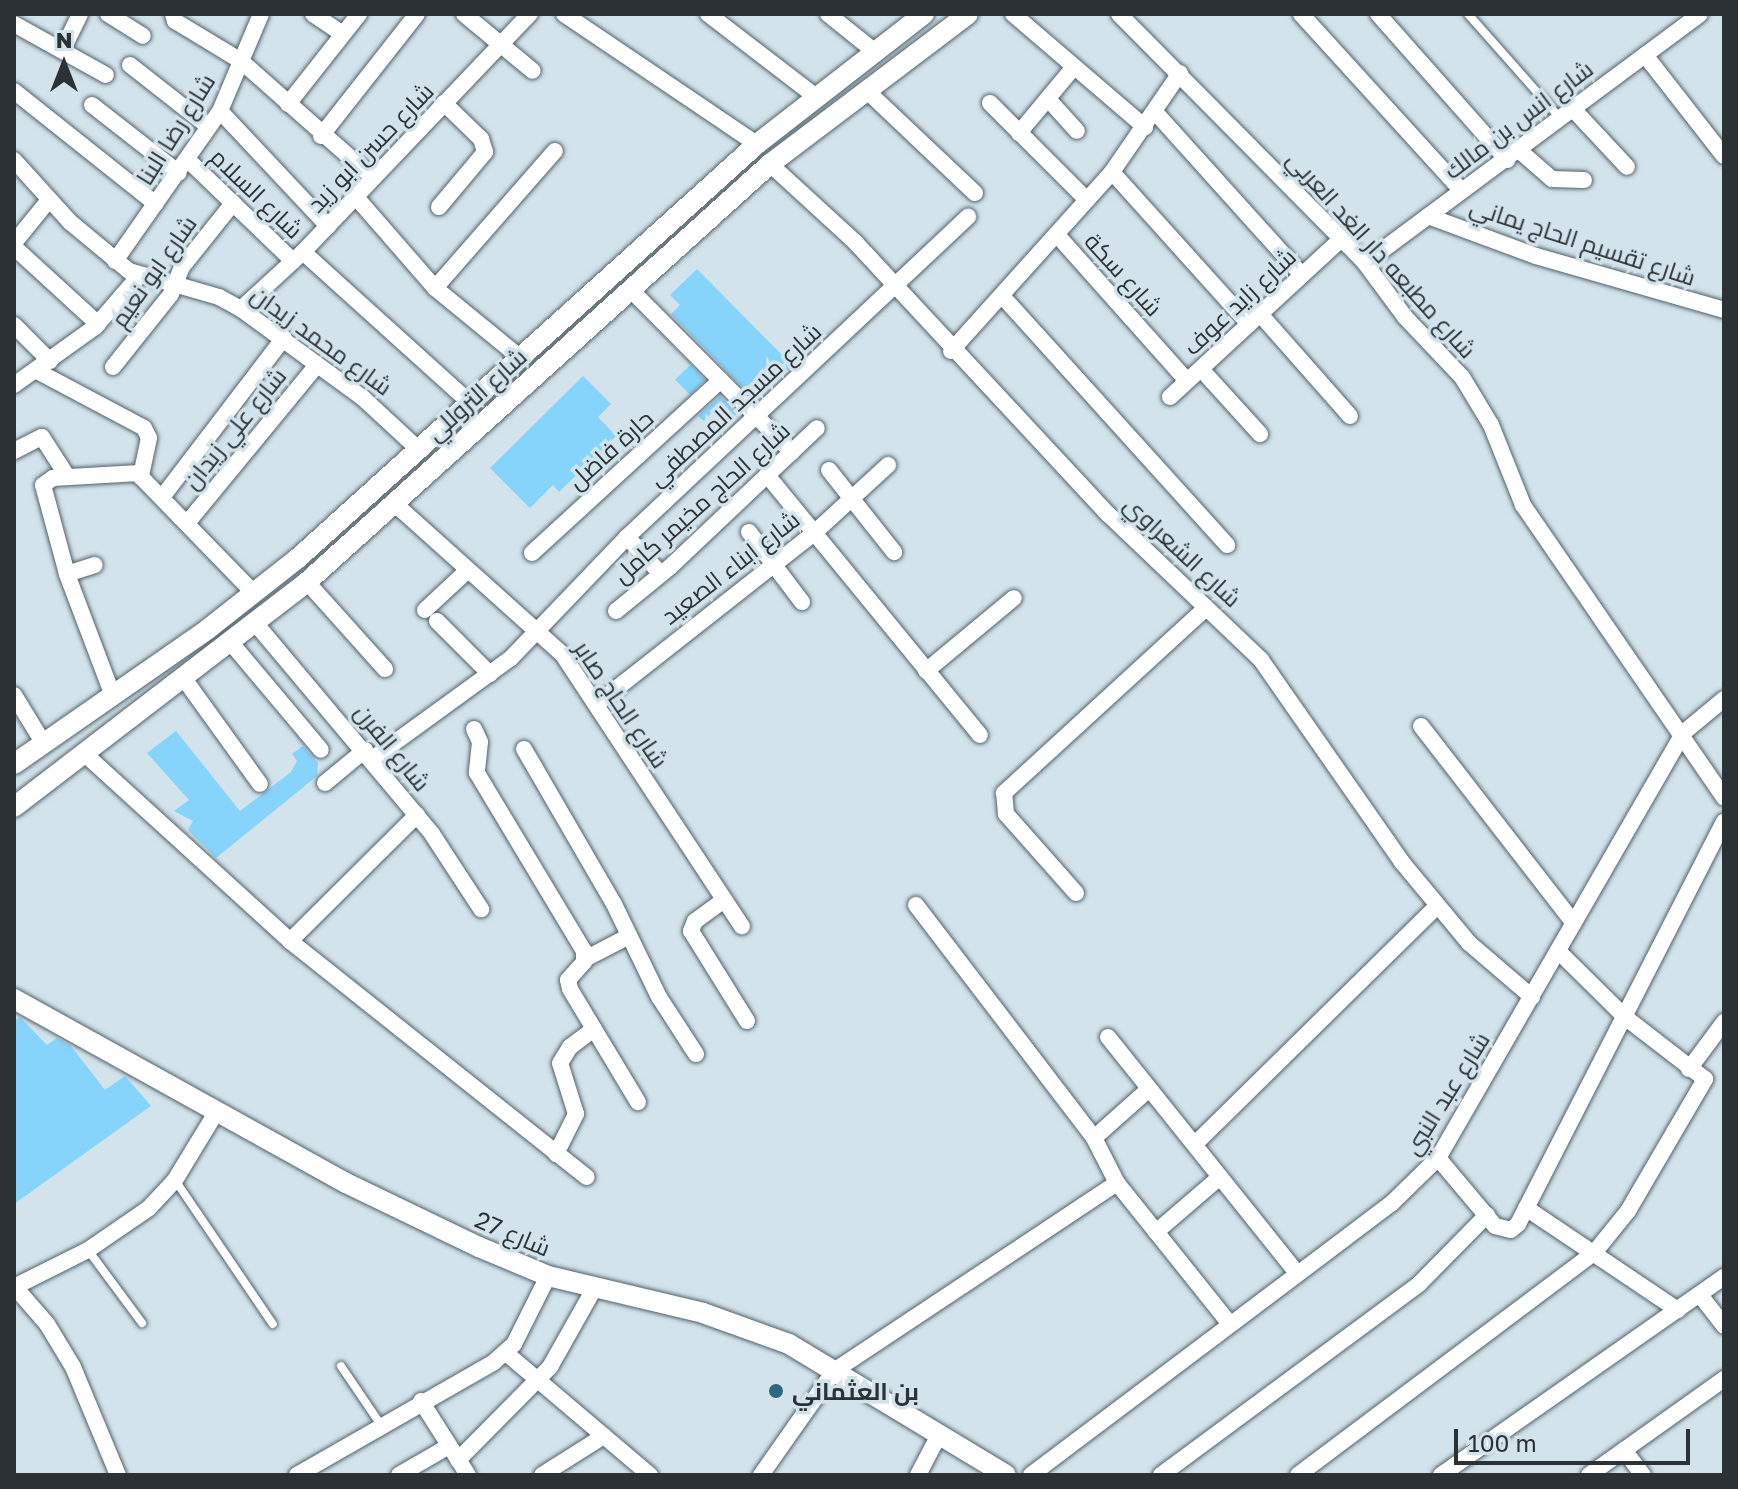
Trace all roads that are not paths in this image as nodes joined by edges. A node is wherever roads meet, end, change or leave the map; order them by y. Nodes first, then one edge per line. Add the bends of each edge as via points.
1 (80, 14) edge
2 (108, 14) edge
3 (173, 14) edge
4 (261, 14) edge
5 (313, 14) edge
6 (359, 14) edge
7 (464, 14) edge
8 (530, 14) edge
9 (564, 14) edge
10 (708, 14) edge
11 (828, 14) edge
12 (924, 14) edge
13 (968, 14) edge
14 (1013, 14) edge
15 (1119, 14) edge
16 (1301, 14) edge
17 (1378, 14) edge
18 (1468, 14) edge
19 (1700, 14) edge
20 (414, 16) edge
21 (14, 24) edge
22 (343, 34) junction
23 (143, 36) dead end
24 (501, 45) junction
25 (63, 49) junction
26 (874, 51) junction
27 (1645, 55) junction
28 (241, 61) junction
29 (130, 65) dead end
30 (1074, 67) junction
31 (533, 71) dead end
32 (1180, 73) junction
33 (106, 75) dead end
34 (866, 90) junction
35 (14, 91) edge
36 (815, 96) junction
37 (1048, 99) junction
38 (444, 103) junction
39 (990, 103) dead end
40 (288, 104) junction
41 (92, 105) dead end
42 (220, 111) junction
43 (1156, 113) junction
44 (1567, 114) junction
45 (209, 127) junction
46 (1145, 127) junction
47 (1077, 131) dead end
48 (1019, 133) junction
49 (321, 136) junction
50 (757, 144) junction
51 (555, 151) dead end
52 (1514, 156) junction
53 (1724, 156) edge
54 (14, 161) edge
55 (770, 164) junction
56 (183, 166) junction
57 (1627, 167) dead end
58 (1112, 172) junction
59 (372, 177) junction
60 (1584, 180) dead end
61 (1462, 191) junction
62 (975, 193) dead end
63 (355, 196) junction
64 (49, 200) junction
65 (1087, 200) junction
66 (233, 203) junction
67 (156, 204) junction
68 (439, 207) dead end
69 (1428, 216) junction
70 (968, 217) dead end
71 (328, 226) junction
72 (1058, 236) junction
73 (1340, 240) junction
74 (14, 245) edge
75 (298, 256) junction
76 (115, 261) junction
77 (1365, 263) junction
78 (1302, 275) junction
79 (139, 276) junction
80 (175, 284) junction
81 (896, 286) junction
82 (435, 288) junction
83 (630, 289) junction
84 (1004, 298) junction
85 (241, 309) junction
86 (1724, 310) edge
87 (1254, 319) junction
88 (98, 324) junction
89 (14, 325) edge
90 (284, 338) junction
91 (951, 351) junction
92 (518, 356) junction
93 (317, 365) junction
94 (43, 366) junction
95 (113, 367) dead end
96 (1201, 369) junction
97 (721, 380) junction
98 (1187, 381) junction
99 (14, 385) edge
100 (1170, 397) dead end
101 (469, 402) junction
102 (1350, 416) dead end
103 (756, 417) junction
104 (817, 428) dead end
105 (1260, 434) dead end
106 (418, 449) junction
107 (14, 451) edge
108 (792, 452) junction
109 (888, 465) dead end
110 (829, 470) dead end
111 (139, 473) junction
112 (767, 475) junction
113 (67, 476) junction
114 (163, 496) junction
115 (852, 499) junction
116 (395, 504) junction
117 (188, 522) junction
118 (749, 532) dead end
119 (813, 534) junction
120 (627, 537) junction
121 (1227, 545) dead end
122 (894, 552) dead end
123 (532, 553) dead end
124 (773, 564) junction
125 (95, 565) dead end
126 (467, 571) junction
127 (67, 574) junction
128 (661, 574) junction
129 (307, 582) junction
130 (254, 593) junction
131 (1014, 598) dead end
132 (802, 602) dead end
133 (1206, 608) junction
134 (616, 611) dead end
135 (256, 624) junction
136 (539, 632) junction
137 (232, 644) junction
138 (385, 669) dead end
139 (926, 671) junction
140 (490, 674) junction
141 (185, 680) junction
142 (14, 695) edge
143 (113, 696) junction
144 (1724, 699) edge
145 (598, 703) junction
146 (81, 718) junction
147 (1421, 726) dead end
148 (474, 729) dead end
149 (1683, 733) junction
150 (980, 735) dead end
151 (44, 744) junction
152 (524, 749) dead end
153 (321, 750) dead end
154 (94, 751) junction
155 (368, 754) junction
156 (14, 764) edge
157 (325, 783) dead end
158 (260, 784) dead end
159 (1722, 792) edge
160 (14, 807) edge
161 (417, 815) junction
162 (1724, 822) edge
163 (1076, 893) dead end
164 (724, 900) junction
165 (916, 905) dead end
166 (1437, 906) junction
167 (481, 909) dead end
168 (1574, 923) junction
169 (742, 926) dead end
170 (629, 936) junction
171 (290, 941) junction
172 (1558, 951) junction
173 (585, 959) junction
174 (1532, 997) junction
175 (14, 999) edge
176 (1626, 1018) junction
177 (747, 1021) dead end
178 (1724, 1022) edge
179 (594, 1029) junction
180 (1108, 1037) dead end
181 (696, 1054) dead end
182 (1689, 1069) junction
183 (1149, 1089) junction
184 (638, 1102) dead end
185 (217, 1111) junction
186 (1094, 1138) junction
187 (1195, 1144) junction
188 (556, 1154) junction
189 (1438, 1158) junction
190 (587, 1177) dead end
191 (1220, 1177) junction
192 (175, 1180) junction
193 (1117, 1183) junction
194 (1526, 1208) junction
195 (1487, 1215) junction
196 (1156, 1232) junction
197 (88, 1250) junction
198 (1594, 1253) junction
199 (1296, 1272) junction
200 (548, 1276) junction
201 (1724, 1277) edge
202 (14, 1287) edge
203 (594, 1289) junction
204 (1700, 1295) junction
205 (1678, 1310) junction
206 (142, 1323) dead end
207 (1229, 1323) junction
208 (273, 1324) dead end
209 (1724, 1326) edge
210 (506, 1353) junction
211 (341, 1366) dead end
212 (834, 1371) junction
213 (1724, 1379) edge
214 (539, 1380) junction
215 (421, 1401) junction
216 (381, 1425) junction
217 (939, 1435) junction
218 (604, 1436) junction
219 (1624, 1450) junction
220 (453, 1453) junction
221 (118, 1475) edge
222 (297, 1475) edge
223 (399, 1475) edge
224 (468, 1475) edge
225 (542, 1475) edge
226 (650, 1475) edge
227 (761, 1475) edge
228 (918, 1475) edge
229 (1006, 1475) edge
230 (1031, 1475) edge
231 (1161, 1475) edge
232 (1298, 1475) edge
233 (1441, 1475) edge
234 (1589, 1475) edge
235 (1643, 1475) edge

1 - 25 street
2 - 23 street
3 - 28 street via 175,21
4 - 28 street, شارع رضا البنا
5 - 22 street
6 - 22 street
7 - 24 street
8 - 24 street, شارع حسن ابو زيد
9 - 50 street
10 - 36 street
11 - 26 street
12 - 26 street, شارع التروللي
13 - 34 street, شارع التروللي
14 - 30 street
15 - 32 street, شارع مطبعه دار الغد العربي
16 - 61 street
17 - 52 street
18 - 44 lane
19 - 27 street, شارع انس بن مالك
20 - 49 street
21 - 25 street
22 - 40 street
24 - 31 street
24 - 38 street, شارع حسن ابو زيد
25 - 33 street
26 - 36 street, شارع التروللي
27 - 44 street, شارع انس بن مالك
27 - 53 street
28 - 40 street
28 - 42 street, شارع رضا البنا
29 - 45 street
30 - 37 street
30 - 46 street
32 - 43 street
32 - 73 street, شارع مطبعه دار الغد العربي
34 - 55 street, شارع التروللي
34 - 62 street
35 - 67 street
36 - 50 street, شارع التروللي
37 - 47 street
37 - 48 street
38 - 59 street, شارع حسن ابو زيد
38 - 68 street via 481,139 485,152
39 - 48 street, شارع سكة
40 - 49 street
41 - 56 street, شارع السلام
42 - 45 street, شارع رضا البنا
42 - 71 street
43 - 46 street
43 - 78 street
44 - 52 street, شارع انس بن مالك
44 - 57 street
45 - 56 street, شارع رضا البنا
46 - 58 street
48 - 65 street, شارع سكة
49 - 59 street
50 - 92 street, شارع التروللي
51 - 82 street
52 - 60 street via 1552,179
52 - 61 street, شارع انس بن مالك
54 - 64 street, شارع محمد زيدان
55 - 81 street, شارع الشعراوي
55 - 83 street, شارع التروللي
56 - 66 street, شارع السلام
56 - 67 street, شارع رضا البنا
58 - 65 street
58 - 87 street
59 - 63 street, شارع حسن ابو زيد
61 - 69 street, شارع انس بن مالك
63 - 71 street, شارع حسن ابو زيد
63 - 82 street
64 - 74 street
64 - 76 street, شارع محمد زيدان
65 - 72 street
66 - 75 street, شارع السلام
66 - 80 street, شارع ابو نعيم via 182,267
67 - 76 street, شارع رضا البنا
69 - 77 street, شارع انس بن مالك
69 - 86 street, شارع تقسيم الحاج يماني via 1536,256
70 - 81 street, شارع مسجد المصطفي
71 - 75 street, شارع حسن ابو زيد
72 - 84 street
72 - 98 street, شارع سكة
73 - 77 street, شارع مطبعه دار الغد العربي
73 - 78 street, شارع زايد عوف
74 - 88 street
75 - 85 street, شارع حسن ابو زيد
75 - 101 street, شارع السلام
76 - 79 street, شارع محمد زيدان
77 - 149 street, شارع مطبعه دار الغد العربي via 1470,389 1523,505
78 - 87 street, شارع زايد عوف
79 - 80 street, شارع محمد زيدان
79 - 88 street
80 - 85 street, شارع محمد زيدان
80 - 95 street, شارع ابو نعيم
81 - 91 street, شارع الشعراوي
81 - 103 street, شارع مسجد المصطفي
82 - 92 street
83 - 97 street
83 - 116 street, شارع التروللي
84 - 91 street
84 - 121 street
85 - 90 street, شارع محمد زيدان
87 - 96 street, شارع زايد عوف
87 - 102 street
88 - 94 street
89 - 94 street
90 - 93 street, شارع محمد زيدان
90 - 114 street
91 - 133 street, شارع الشعراوي
92 - 101 street, شارع التروللي
93 - 106 street, شارع محمد زيدان via 363,398
93 - 117 street, شارع علي زيدان
94 - 99 street
94 - 111 street via 144,428 149,438
96 - 98 street, شارع زايد عوف
96 - 105 street
97 - 103 street
97 - 123 street, حارة فاضل
98 - 100 street, شارع زايد عوف
101 - 106 street, شارع التروللي
103 - 108 street
103 - 120 street, شارع مسجد المصطفي
104 - 108 street, شارع الحاج مخيمر كامل
106 - 130 street, شارع التروللي
107 - 113 street via 45,438
108 - 112 street, شارع الحاج مخيمر كامل
109 - 115 street, شارع ابناء الصعيد
110 - 115 street
111 - 113 street
111 - 114 street
112 - 119 street
112 - 128 street, شارع الحاج مخيمر كامل
113 - 127 street via 48,480 43,492
114 - 117 street
115 - 119 street, شارع ابناء الصعيد
115 - 122 street
116 - 126 street, شارع الحاج صابر
116 - 129 street, شارع التروللي
117 - 130 street
118 - 124 street
119 - 124 street, شارع ابناء الصعيد
119 - 139 street
120 - 128 street
120 - 136 street, شارع مسجد المصطفي
124 - 132 street
124 - 145 street, شارع ابناء الصعيد
125 - 127 street
126 - 136 street, شارع الحاج صابر
126 - 140 street via 431,616
127 - 143 street
128 - 134 street, شارع الحاج مخيمر كامل
129 - 135 street, شارع التروللي
129 - 138 street
130 - 143 street, شارع التروللي
131 - 139 street
133 - 163 street via 1004,793 1006,814
133 - 166 street, شارع الشعراوي via 1269,670
135 - 137 street, شارع التروللي
135 - 155 street, شارع الفرن
136 - 140 street, شارع مسجد المصطفي
136 - 145 street, شارع الحاج صابر
137 - 141 street, شارع التروللي
137 - 153 street
139 - 150 street
140 - 155 street, شارع مسجد المصطفي
141 - 154 street, شارع التروللي
141 - 158 street
142 - 151 street
143 - 146 street, شارع التروللي
144 - 149 street
145 - 164 street, شارع الحاج صابر
146 - 151 street, شارع التروللي
146 - 154 street
147 - 168 street
148 - 173 street via 480,742 477,773 554,896
149 - 159 street, شارع مطبعه دار الغد العربي
149 - 168 street, شارع عبد النبي
151 - 156 street, شارع التروللي
152 - 170 street
154 - 160 street, شارع التروللي
154 - 171 street
155 - 157 street, شارع مسجد المصطفي
155 - 161 street, شارع الفرن
161 - 167 street, شارع الفرن
161 - 171 street
162 - 176 street
164 - 169 street, شارع الحاج صابر
164 - 177 street via 695,921 691,931
165 - 186 street
166 - 174 street, شارع الشعراوي via 1469,943
166 - 187 street
168 - 172 street, شارع عبد النبي
170 - 173 street
170 - 181 street via 659,997
171 - 188 street
172 - 174 street, شارع عبد النبي
172 - 176 street
173 - 179 street via 568,984
174 - 189 street, شارع عبد النبي
175 - 185 street, شارع 27
176 - 182 street
176 - 194 street
178 - 182 street
179 - 184 street
179 - 188 street via 570,1047 560,1063 576,1114
180 - 183 street
182 - 198 street via 1705,1079 1628,1211
183 - 186 street
183 - 187 street
185 - 192 street
185 - 200 street, شارع 27 via 346,1183
186 - 193 street
187 - 191 street
188 - 190 street
189 - 195 street
189 - 199 street, شارع عبد النبي via 1392,1203
191 - 196 street
191 - 199 street
192 - 197 street via 149,1208
192 - 208 lane
193 - 196 street
193 - 212 street
194 - 195 street via 1511,1230 1503,1231
194 - 198 street
195 - 231 street via 1419,1284
196 - 207 street
197 - 202 street
197 - 206 lane
198 - 205 street
198 - 232 street
199 - 207 street, شارع عبد النبي
200 - 203 street, شارع 27
200 - 210 street
201 - 204 street
202 - 221 street via 47,1324 73,1367
203 - 212 street, شارع 27 via 751,1328
203 - 214 street
204 - 205 street
204 - 209 street
205 - 233 street
207 - 230 street, شارع عبد النبي
210 - 214 street
210 - 215 street
211 - 216 lane
212 - 217 street, شارع 27
212 - 227 street
213 - 219 street
214 - 218 street
214 - 220 street
215 - 216 street
215 - 220 street
216 - 222 street
217 - 228 street
217 - 229 street, شارع 27
218 - 225 street
218 - 226 street
219 - 234 street
219 - 235 street
220 - 223 street
220 - 224 street

